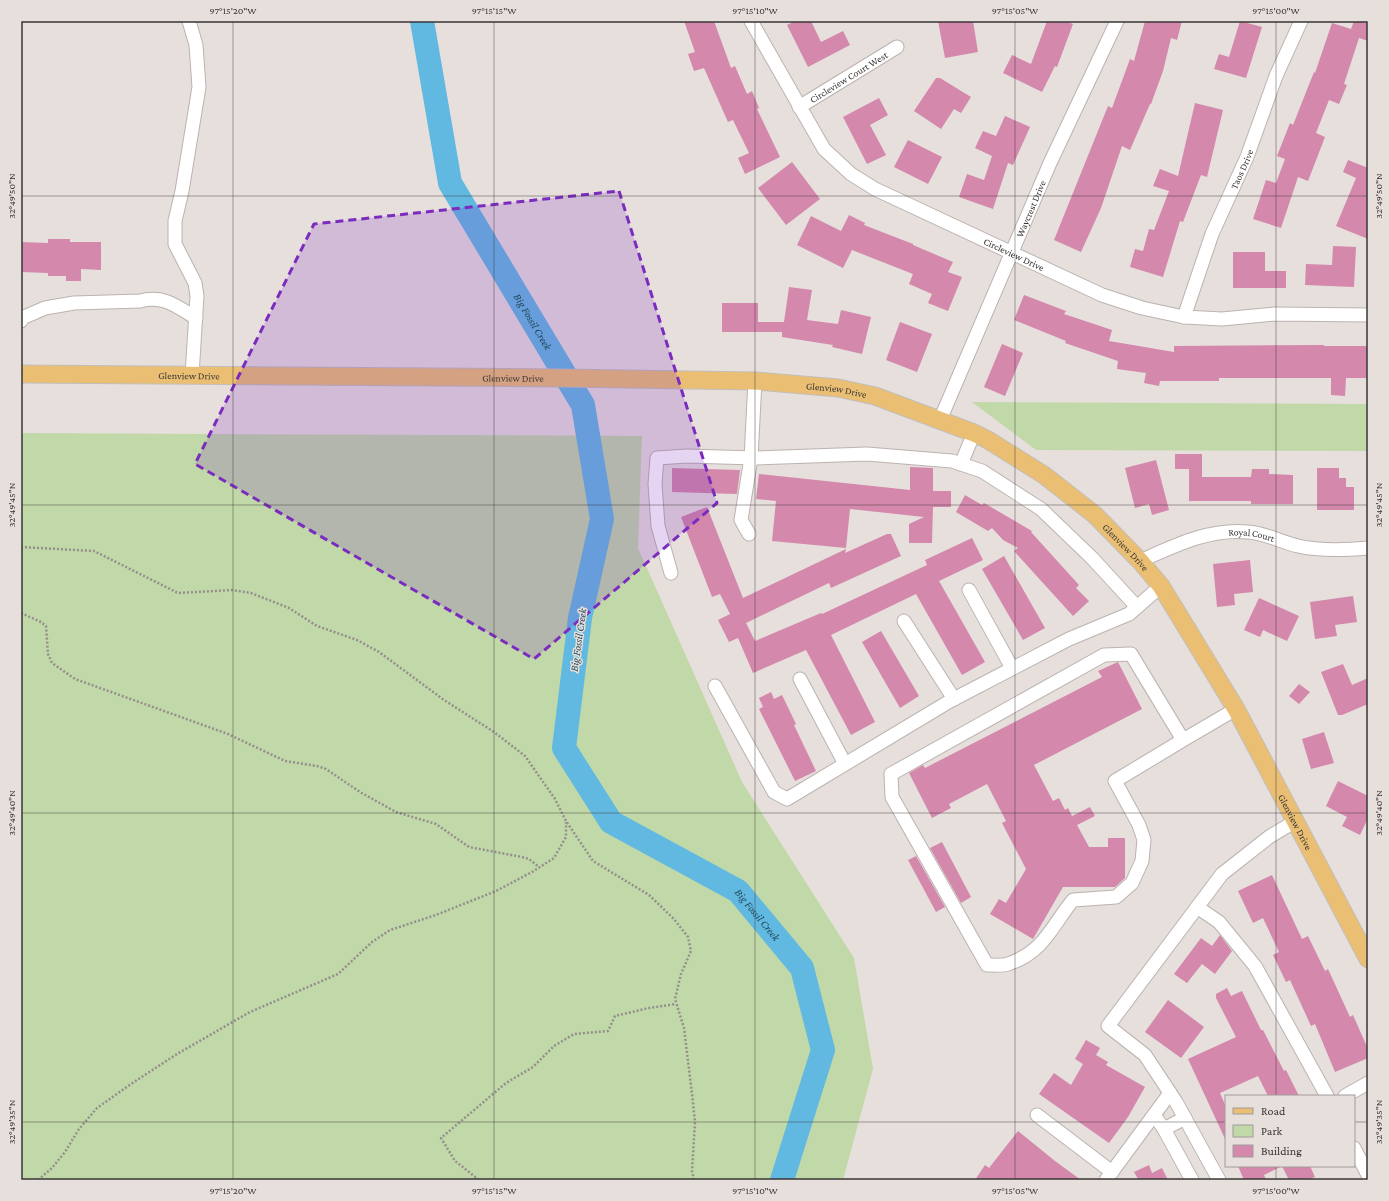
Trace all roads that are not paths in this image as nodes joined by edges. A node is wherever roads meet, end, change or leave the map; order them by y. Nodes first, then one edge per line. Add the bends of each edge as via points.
1 (189, 21) edge
2 (751, 21) edge
3 (1118, 21) edge
4 (1301, 21) edge
5 (897, 46) dead end
6 (799, 107) junction
7 (1011, 253) junction
8 (1368, 315) edge
9 (1184, 317) junction
10 (196, 318) junction
11 (21, 321) edge
12 (21, 374) edge
13 (192, 375) junction
14 (755, 381) junction
15 (940, 420) junction
16 (974, 433) junction
17 (752, 458) junction
18 (961, 464) junction
19 (749, 534) dead end
20 (1368, 548) edge
21 (1140, 561) junction
22 (671, 573) dead end
23 (1161, 586) junction
24 (969, 590) dead end
25 (1137, 607) junction
26 (904, 621) dead end
27 (1012, 668) junction
28 (800, 679) dead end
29 (715, 686) dead end
30 (954, 699) junction
31 (1236, 709) junction
32 (1183, 740) junction
33 (845, 764) junction
34 (1294, 822) junction
35 (1197, 907) junction
36 (1368, 959) edge
37 (1368, 1083) edge
38 (1170, 1093) junction
39 (1326, 1095) edge
40 (1347, 1095) edge
41 (1037, 1115) dead end
42 (1154, 1115) junction
43 (1186, 1118) junction
44 (1164, 1129) junction
45 (1355, 1150) edge
46 (1368, 1175) edge
47 (1109, 1176) edge
48 (1192, 1180) edge
49 (1219, 1180) edge

1 - 10 street via 196,45 199,87 175,221 175,244 195,283
2 - 6 street, Circleview Drive
3 - 7 street, Waycrest Drive via 1050,163
4 - 9 street, Taos Drive via 1276,76 1248,157 1212,234
5 - 6 street, Circleview Court West
6 - 7 street, Circleview Drive via 824,149 851,174 875,190
7 - 9 street, Circleview Drive via 1102,295 1142,308
7 - 15 street, Waycrest Drive
8 - 9 street, Circleview Drive via 1275,314 1222,319
10 - 11 street via 166,300 150,298 140,301 74,303 45,308 22,318
10 - 13 street
12 - 13 main road, Glenview Drive
13 - 14 main road, Glenview Drive
14 - 15 main road, Glenview Drive via 838,388 875,396
14 - 17 street
15 - 16 main road, Glenview Drive
16 - 18 street
16 - 21 main road, Glenview Drive via 1044,475 1095,515
17 - 18 street via 867,454 952,460
17 - 19 street via 741,520
17 - 22 street via 657,458 655,484 658,526
18 - 25 street via 982,471 1041,509 1092,558
20 - 21 street, Royal Court via 1299,546 1249,532 1226,532 1182,542
21 - 23 main road, Glenview Drive
23 - 25 street
23 - 31 main road, Glenview Drive
24 - 27 street
25 - 27 street via 1129,614 1069,639
26 - 30 street
27 - 30 street
28 - 33 street
29 - 33 street via 774,792 787,798
30 - 33 street
31 - 32 street
31 - 34 main road, Glenview Drive
32 - 32 street via 1131,654 1104,655 891,774 892,797 986,966 1007,964 1035,950 1047,939 1073,900 1116,897 1132,884 1142,861 1144,840 1139,825 1115,781
34 - 35 street via 1269,837 1222,874
34 - 36 main road, Glenview Drive
35 - 38 street via 1108,1026 1145,1055
35 - 39 street via 1220,922 1255,966
37 - 40 street
38 - 42 street
38 - 43 street
41 - 47 street
42 - 44 street
42 - 47 street
43 - 44 street
43 - 49 street
44 - 48 street
45 - 46 street

